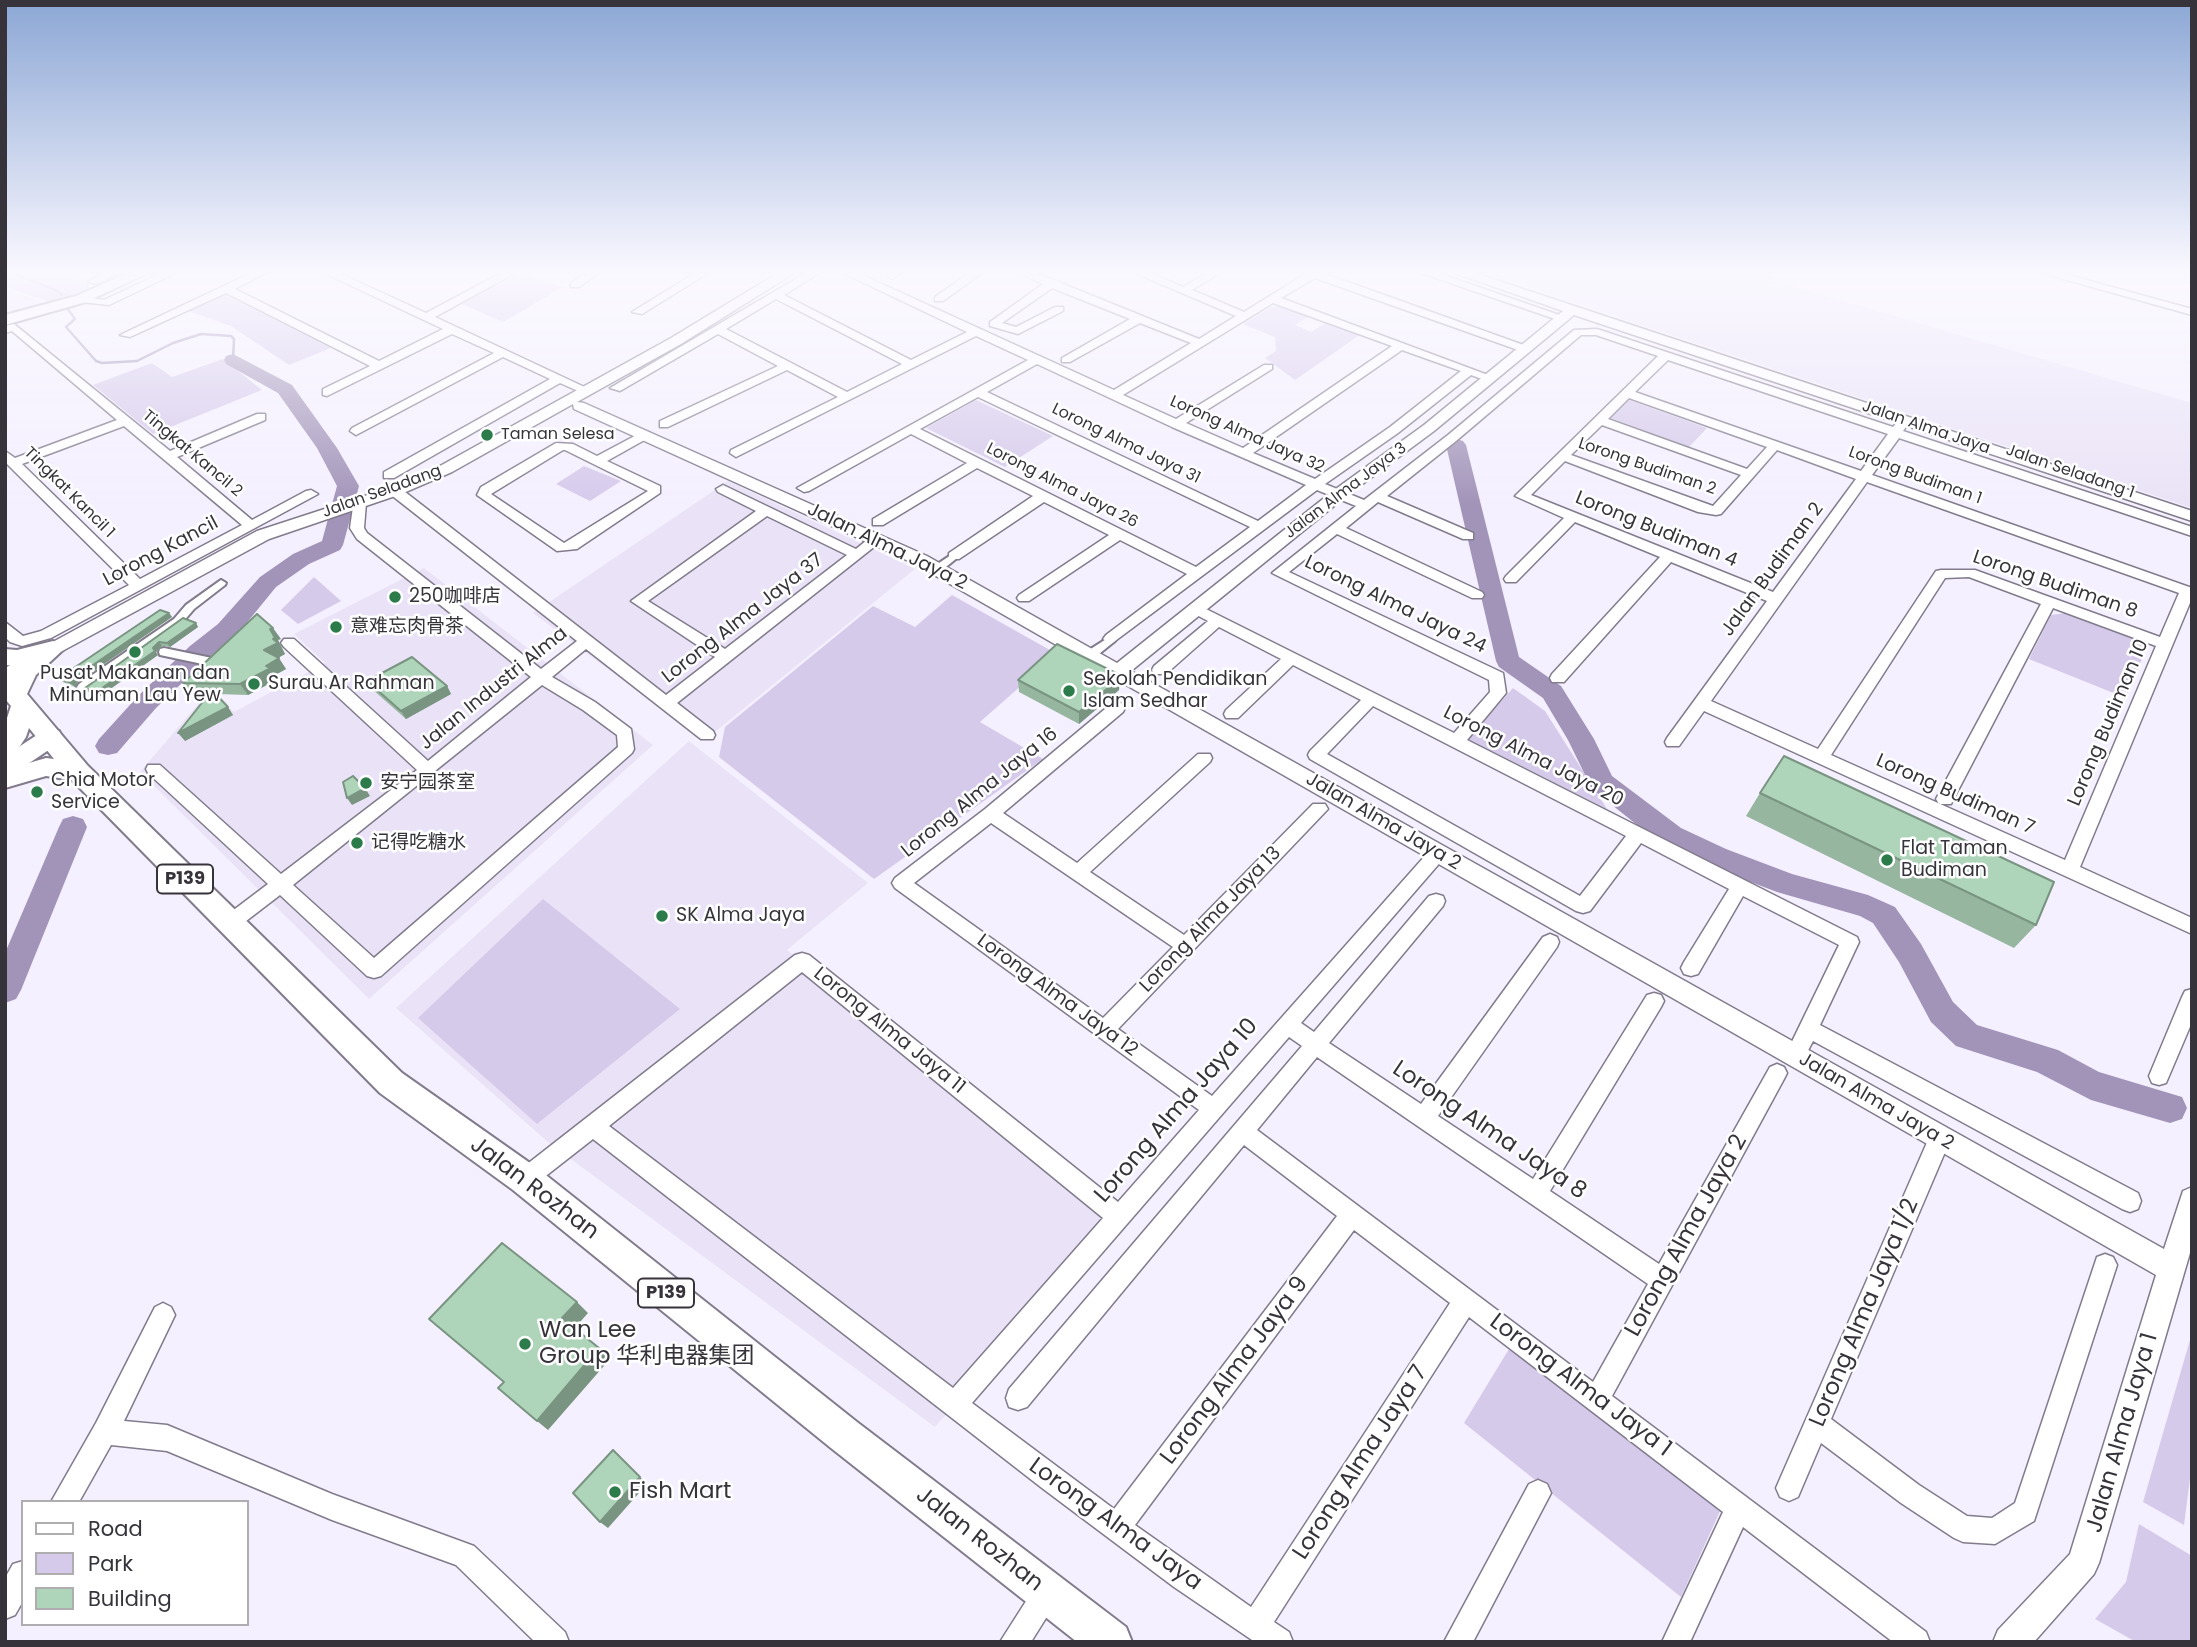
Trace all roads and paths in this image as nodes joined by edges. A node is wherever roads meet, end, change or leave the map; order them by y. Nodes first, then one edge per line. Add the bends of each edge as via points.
1 (37, 350) edge
2 (347, 350) edge
3 (411, 350) edge
4 (495, 350) edge
5 (657, 350) edge
6 (684, 350) edge
7 (757, 350) edge
8 (883, 350) edge
9 (939, 350) edge
10 (1014, 350) edge
11 (1084, 350) edge
12 (1189, 350) edge
13 (1394, 350) edge
14 (1411, 350) edge
15 (1524, 350) edge
16 (1555, 350) edge
17 (1651, 350) edge
18 (1674, 350) edge
19 (502, 353) junction
20 (1666, 355) junction
21 (1036, 360) junction
22 (1066, 360) dead end
23 (911, 364) junction
24 (379, 366) junction
25 (787, 366) junction
26 (1268, 367) dead end
27 (1469, 371) junction
28 (1490, 378) junction
29 (558, 379) junction
30 (601, 383) junction
31 (616, 388) dead end
32 (587, 391) junction
33 (327, 392) dead end
34 (977, 392) junction
35 (1627, 393) junction
36 (1114, 395) junction
37 (847, 397) junction
38 (579, 406) junction
39 (544, 415) junction
40 (261, 417) dead end
41 (1600, 420) junction
42 (125, 421) junction
43 (664, 424) dead end
44 (1176, 424) junction
45 (1901, 426) junction
46 (1429, 428) junction
47 (910, 429) junction
48 (356, 430) dead end
49 (649, 437) junction
50 (1452, 438) junction
51 (1775, 445) junction
52 (736, 453) dead end
53 (1244, 453) junction
54 (169, 456) junction
55 (1563, 456) junction
56 (10, 459) edge
57 (976, 462) junction
58 (602, 463) junction
59 (1749, 474) junction
60 (389, 475) dead end
61 (1865, 477) junction
62 (1316, 484) junction
63 (804, 488) dead end
64 (723, 489) dead end
65 (395, 491) junction
66 (311, 494) dead end
67 (1339, 494) junction
68 (1043, 496) junction
69 (1376, 496) junction
70 (354, 505) junction
71 (1364, 505) junction
72 (766, 510) junction
73 (1573, 516) junction
74 (2192, 516) edge
75 (302, 521) junction
76 (255, 524) junction
77 (1260, 527) junction
78 (1335, 528) junction
79 (877, 531) junction
80 (2192, 532) edge
81 (1120, 534) junction
82 (1468, 536) dead end
83 (857, 555) junction
84 (1668, 557) junction
85 (946, 563) junction
86 (1198, 573) junction
87 (1279, 573) joint
88 (1511, 579) dead end
89 (221, 583) dead end
90 (138, 586) junction
91 (2189, 592) edge
92 (1477, 595) dead end
93 (1024, 598) dead end
94 (1776, 599) junction
95 (2049, 602) junction
96 (1196, 609) junction
97 (1218, 620) junction
98 (5, 627) edge
99 (1111, 639) joint
100 (586, 641) junction
101 (289, 643) dead end
102 (2165, 644) junction
103 (53, 649) junction
104 (170, 653) dead end
105 (1090, 655) junction
106 (5, 657) edge
107 (727, 657) junction
108 (1292, 657) junction
109 (210, 662) edge
110 (1160, 670) dead end
111 (1119, 671) junction
112 (542, 678) junction
113 (1559, 678) dead end
114 (83, 687) edge
115 (11, 691) edge
116 (1373, 698) junction
117 (666, 703) junction
118 (1701, 703) junction
119 (1117, 708) dead end
120 (1232, 714) dead end
121 (707, 736) dead end
122 (51, 737) junction
123 (1457, 741) junction
124 (1673, 742) dead end
125 (5, 749) edge
126 (1204, 758) dead end
127 (1821, 758) junction
128 (5, 768) edge
129 (154, 769) dead end
130 (428, 769) junction
131 (79, 772) junction
132 (5, 779) edge
133 (1945, 799) dead end
134 (1318, 809) dead end
135 (992, 814) junction
136 (1638, 834) junction
137 (1438, 853) junction
138 (2070, 870) junction
139 (1077, 873) junction
140 (901, 883) joint
141 (282, 885) junction
142 (1740, 886) junction
143 (1436, 901) dead end
144 (230, 923) junction
145 (2192, 926) edge
146 (1550, 942) dead end
147 (1186, 946) junction
148 (1691, 968) dead end
149 (2192, 997) edge
150 (1654, 1001) dead end
151 (1287, 1025) junction
152 (1808, 1028) junction
153 (1104, 1030) junction
154 (1317, 1045) junction
155 (1795, 1055) junction
156 (1777, 1073) dead end
157 (2159, 1076) dead end
158 (1214, 1109) junction
159 (1424, 1118) junction
160 (593, 1126) junction
161 (1243, 1132) junction
162 (1940, 1138) junction
163 (525, 1179) junction
164 (1536, 1194) junction
165 (2192, 1200) edge
166 (2130, 1201) dead end
167 (1352, 1214) junction
168 (1119, 1217) junction
169 (2105, 1265) dead end
170 (2171, 1268) junction
171 (1662, 1280) junction
172 (1466, 1300) junction
173 (163, 1315) dead end
174 (1018, 1398) dead end
175 (1597, 1399) junction
176 (955, 1404) junction
177 (1817, 1424) junction
178 (105, 1432) junction
179 (1789, 1488) dead end
180 (1538, 1493) dead end
181 (65, 1500) edge
182 (1739, 1506) junction
183 (1117, 1527) junction
184 (21, 1577) edge
185 (1047, 1594) junction
186 (5, 1605) edge
187 (1255, 1626) junction
188 (1904, 1637) edge
189 (555, 1642) edge
190 (1014, 1642) edge
191 (1111, 1642) edge
192 (1279, 1642) edge
193 (1458, 1642) edge
194 (1676, 1642) edge
195 (2010, 1642) edge

1 - 42 street, Tingkat Kancil 2
2 - 24 street
3 - 24 street
4 - 19 street
5 - 30 street, Jalan Seladang
6 - 31 street
7 - 25 street
8 - 23 street
9 - 23 street
10 - 21 street, Lorong Alma Jaya 32
11 - 22 street
12 - 36 street
13 - 53 street
14 - 27 street
15 - 28 street, Jalan Alma Jaya 3
16 - 50 street, Jalan Alma Jaya 3
17 - 20 street, Jalan Seladang 1
18 - 45 street, Jalan Alma Jaya
19 - 29 street
19 - 48 street
20 - 35 street
20 - 45 street, Jalan Seladang 1
21 - 34 street
21 - 36 street, Lorong Alma Jaya 32
23 - 37 street
24 - 33 street
25 - 37 street
25 - 43 street
26 - 44 street
27 - 28 street
27 - 62 street, Jalan Alma Jaya 3
28 - 46 street, Jalan Alma Jaya 3
29 - 32 street
29 - 60 street, Jalan Seladang
30 - 32 street, Jalan Seladang
30 - 38 street
32 - 39 street, Jalan Seladang
34 - 47 street
34 - 77 street, Lorong Alma Jaya 31
35 - 41 street
35 - 51 street, Lorong Budiman 1
36 - 44 street, Lorong Alma Jaya 32
37 - 52 street
38 - 39 street
38 - 49 street, Jalan Alma Jaya 2
39 - 65 street, Jalan Seladang via 446,470
40 - 54 street
41 - 55 street
41 - 59 street
42 - 54 street, Tingkat Kancil 2
42 - 56 street
44 - 53 street, Lorong Alma Jaya 32
45 - 61 street, Jalan Budiman 2
45 - 74 street, Jalan Alma Jaya
45 - 80 street, Jalan Seladang 1
46 - 50 street
46 - 67 street, Jalan Alma Jaya 3
47 - 57 street, Lorong Alma Jaya 26
47 - 63 street
49 - 58 street
49 - 79 street, Jalan Alma Jaya 2
50 - 69 street, Jalan Alma Jaya 3
51 - 59 street, Lorong Budiman 2
51 - 61 street, Lorong Budiman 1
53 - 62 street, Lorong Alma Jaya 32
54 - 76 street, Tingkat Kancil 2
55 - 59 street, Lorong Budiman 2 via 1703,509 1716,510
55 - 73 street, Lorong Budiman 4 via 1522,496
56 - 90 street, Tingkat Kancil 1
57 - 68 street, Lorong Alma Jaya 26
57 - 79 street, Lorong Alma Jaya 37
58 - 58 street via 655,489 572,546 562,548 484,495 561,446
61 - 91 street, Lorong Budiman 1
61 - 94 street, Jalan Budiman 2
62 - 67 street, Lorong Alma Jaya 32
62 - 77 street, Jalan Alma Jaya 3
64 - 72 street
65 - 70 street, Jalan Seladang
65 - 100 street
66 - 76 street, Lorong Kancil
67 - 71 street, Lorong Alma Jaya 32
67 - 96 street, Jalan Alma Jaya 3
68 - 81 street, Lorong Alma Jaya 26
68 - 85 street
69 - 71 street, Jalan Alma Jaya 3
69 - 82 street
70 - 75 street, Jalan Seladang
70 - 112 street via 362,536
71 - 78 street, Jalan Alma Jaya 3
72 - 83 street
72 - 107 street via 638,601
73 - 84 street, Lorong Budiman 4
73 - 88 street
75 - 76 street
75 - 103 street, Jalan Seladang via 235,550
76 - 90 street, Lorong Kancil
77 - 86 street, Jalan Alma Jaya 3
78 - 87 street, Jalan Alma Jaya 3
78 - 92 street
79 - 83 street, Lorong Alma Jaya 37
79 - 85 street, Jalan Alma Jaya 2
81 - 86 street, Lorong Alma Jaya 26
81 - 93 street
83 - 107 street, Lorong Alma Jaya 37
84 - 94 street, Lorong Budiman 4
84 - 113 street
85 - 105 street, Jalan Alma Jaya 2
86 - 99 street, Jalan Alma Jaya 3
87 - 123 street, Lorong Alma Jaya 24 via 1497,677 1498,693
89 - 114 street via 178,621
90 - 98 street, Lorong Kancil via 28,641 15,638
91 - 102 street, Lorong Budiman 10
94 - 118 street, Jalan Budiman 2
95 - 102 street, Lorong Budiman 8
95 - 127 street, Lorong Budiman 8 via 1970,573 1941,574
95 - 133 street
96 - 97 street, Lorong Alma Jaya 20
96 - 111 street, Jalan Alma Jaya 3
97 - 108 street, Lorong Alma Jaya 20
97 - 110 street
99 - 105 street
100 - 112 street, Jalan Industri Alma
100 - 117 street
101 - 130 street
102 - 138 street, Lorong Budiman 10
103 - 106 main road
103 - 115 main road via 26,671
104 - 109 street
105 - 111 street, Jalan Alma Jaya 2
107 - 117 street, Lorong Alma Jaya 37
108 - 116 street, Lorong Alma Jaya 20
108 - 120 street
111 - 137 street, Jalan Alma Jaya 2
112 - 130 street, Jalan Industri Alma
112 - 141 street via 625,733 626,749 374,970
115 - 122 main road, Jalan Rozhan / P139
115 - 125 main road via 14,737
116 - 123 street, Lorong Alma Jaya 20
116 - 136 street, Jalan Alma Jaya 2 via 1316,755 1583,906
117 - 121 street
118 - 124 street, Jalan Budiman 2
118 - 127 street, Lorong Budiman 7
119 - 135 street, Lorong Alma Jaya 16
122 - 128 main road
122 - 131 main road, Jalan Rozhan / P139
123 - 136 street, Lorong Alma Jaya 20
126 - 139 street
127 - 138 street, Lorong Budiman 7
129 - 141 street
130 - 141 street, Jalan Industri Alma
131 - 132 main road via 46,767
131 - 144 main road, Jalan Rozhan / P139
134 - 147 street, Lorong Alma Jaya 13
135 - 139 street
135 - 140 street, Lorong Alma Jaya 16
136 - 142 street, Lorong Alma Jaya 20
137 - 151 street, Lorong Alma Jaya 10
137 - 155 street, Jalan Alma Jaya 2
138 - 145 street, Lorong Budiman 7
139 - 147 street
140 - 153 street, Lorong Alma Jaya 12
141 - 144 street, Jalan Industri Alma
142 - 148 street
142 - 152 street, Lorong Alma Jaya 20 via 1850,942
143 - 154 street
144 - 163 main road, Jalan Rozhan / P139 via 391,1083
146 - 159 street
147 - 153 street, Lorong Alma Jaya 13
149 - 157 street
150 - 164 street
151 - 154 street, Lorong Alma Jaya 8
151 - 158 street, Lorong Alma Jaya 10
152 - 155 street
152 - 166 street, Jalan Alma Jaya 2
153 - 158 street, Lorong Alma Jaya 12
154 - 159 street, Lorong Alma Jaya 8
154 - 161 street
155 - 162 street, Jalan Alma Jaya 2
156 - 171 street, Lorong Alma Jaya 2
158 - 168 street, Lorong Alma Jaya 10
159 - 164 street, Lorong Alma Jaya 8
160 - 163 street, Lorong Alma Jaya 11
160 - 168 street, Lorong Alma Jaya 11 via 802,961
160 - 176 street
161 - 167 street, Lorong Alma Jaya 1
161 - 174 street
162 - 170 street, Jalan Alma Jaya 2
162 - 177 street, Lorong Alma Jaya 1/2
163 - 185 main road, Jalan Rozhan / P139
164 - 171 street, Lorong Alma Jaya 8
165 - 170 street, Jalan Alma Jaya 1
167 - 172 street, Lorong Alma Jaya 1
167 - 183 street, Lorong Alma Jaya 9
168 - 176 street, Lorong Alma Jaya 10
169 - 177 street via 2025,1512 1995,1531 1963,1529
170 - 195 street, Jalan Alma Jaya 1 via 2083,1563
171 - 175 street, Lorong Alma Jaya 2
172 - 175 street, Lorong Alma Jaya 1
172 - 187 street, Lorong Alma Jaya 7
173 - 178 street
175 - 182 street, Lorong Alma Jaya 1
176 - 183 street, Lorong Alma Jaya
177 - 179 street, Lorong Alma Jaya 1/2
178 - 181 street
178 - 189 street via 167,1438 332,1507 465,1555
180 - 193 street
182 - 188 street, Lorong Alma Jaya 1
182 - 194 street
183 - 187 street, Lorong Alma Jaya
184 - 186 street
185 - 190 street
185 - 191 main road, Jalan Rozhan / P139
187 - 192 street, Lorong Alma Jaya

